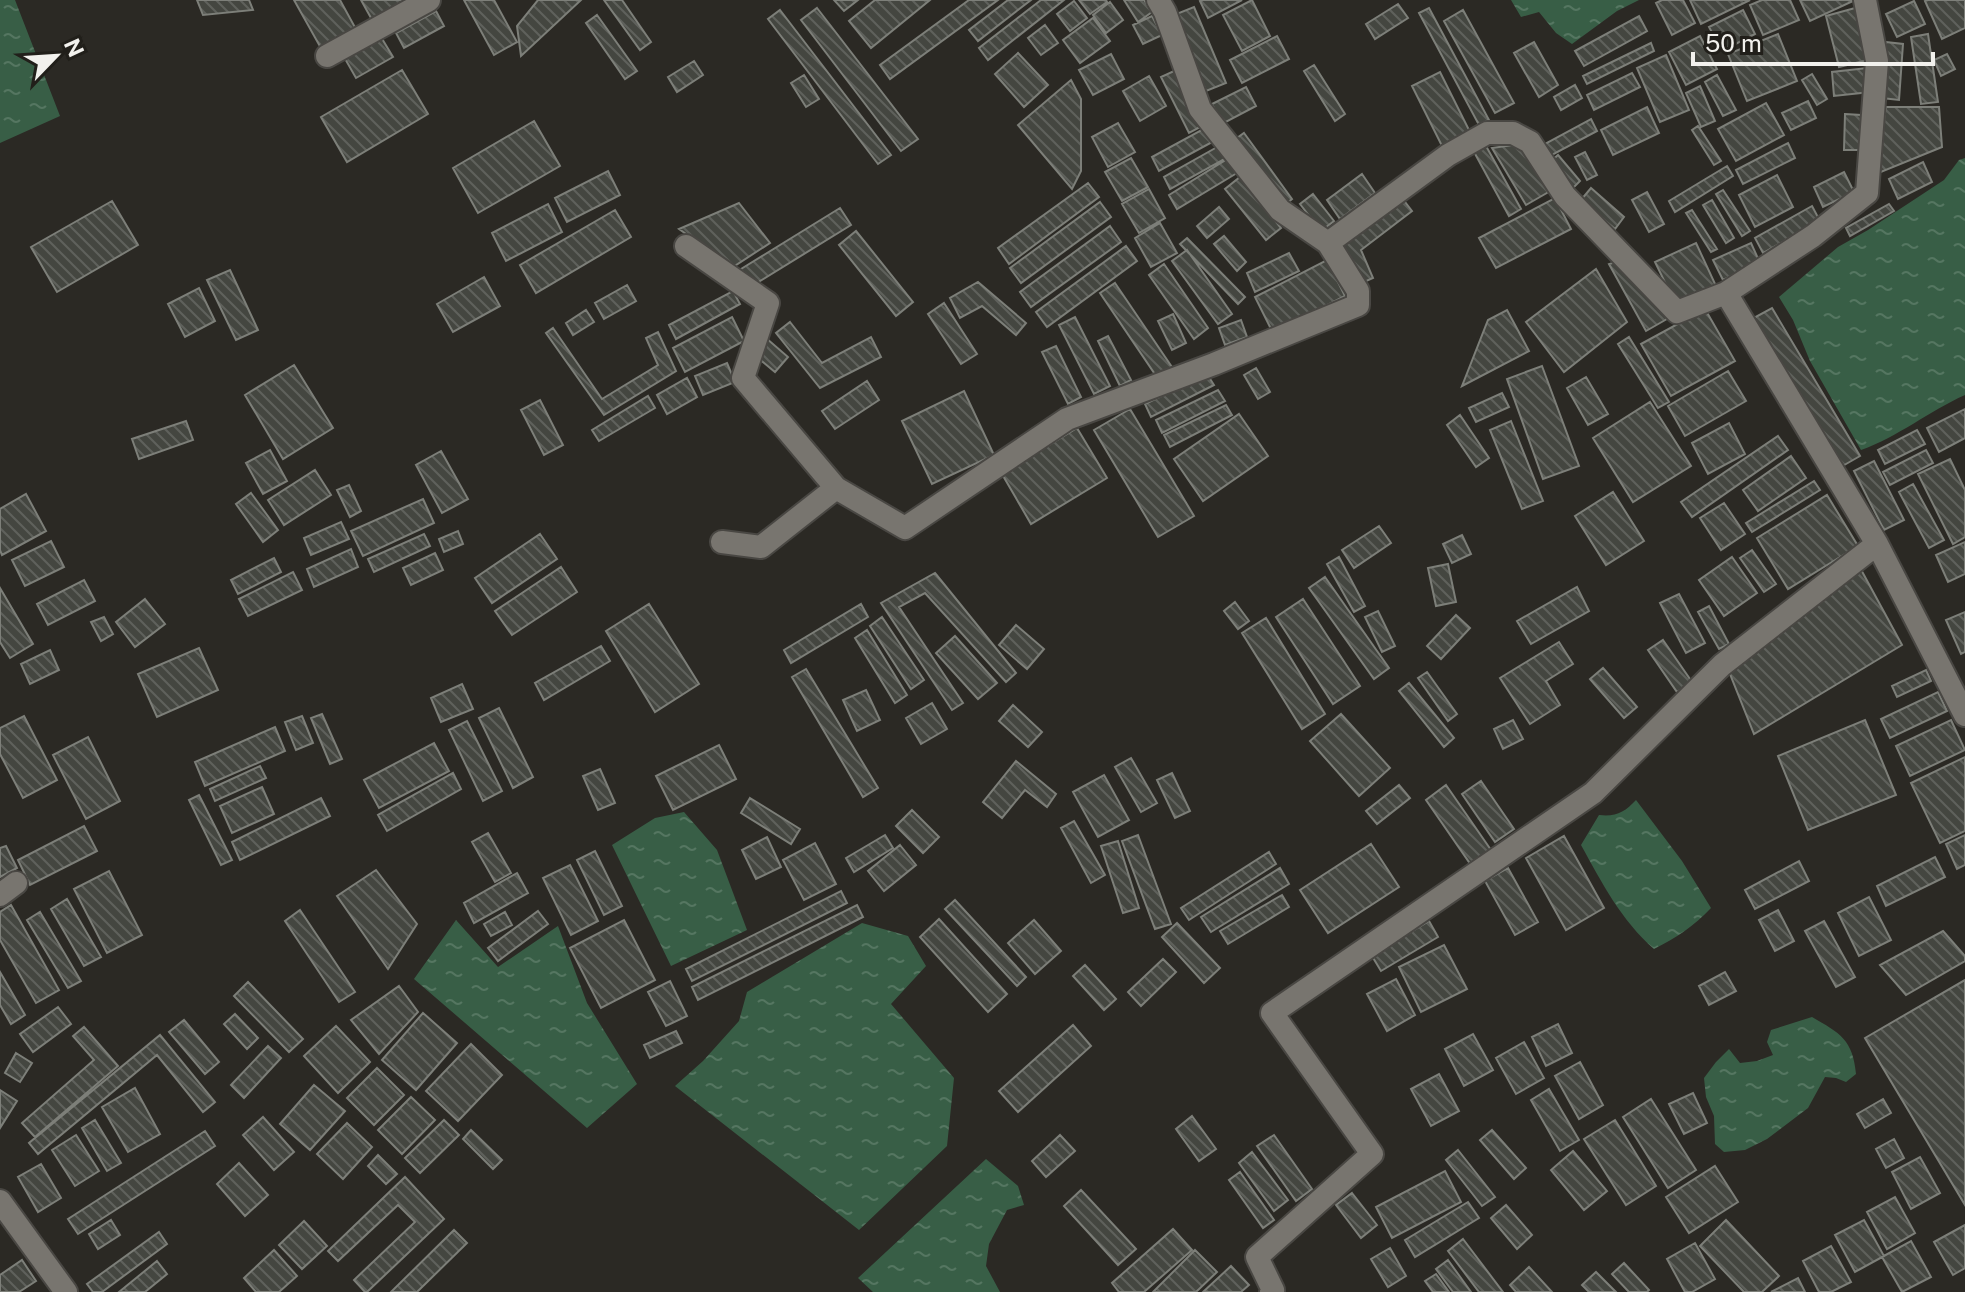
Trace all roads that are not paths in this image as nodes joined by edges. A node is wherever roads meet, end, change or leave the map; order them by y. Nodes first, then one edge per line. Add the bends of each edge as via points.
1 (429, 0) edge
2 (1158, 0) edge
3 (1865, 0) edge
4 (327, 56) dead end
5 (1328, 243) junction
6 (686, 246) dead end
7 (1726, 293) junction
8 (836, 488) junction
9 (722, 542) dead end
10 (1877, 544) junction
11 (1965, 715) edge
12 (0, 1201) edge
13 (66, 1292) edge
14 (1271, 1292) edge

1 - 4 street
2 - 5 street via 1200,109 1280,210
3 - 7 street via 1877,61 1867,193
5 - 7 street via 1448,155 1487,133 1513,133 1530,142 1565,196 1677,312
5 - 8 street via 1358,291 1358,305 1067,419 905,528
6 - 8 street via 768,303 743,378
7 - 10 street
8 - 9 street via 761,547
10 - 11 street
10 - 14 street via 1722,665 1593,793 1272,1013 1372,1154 1257,1257
12 - 13 street

